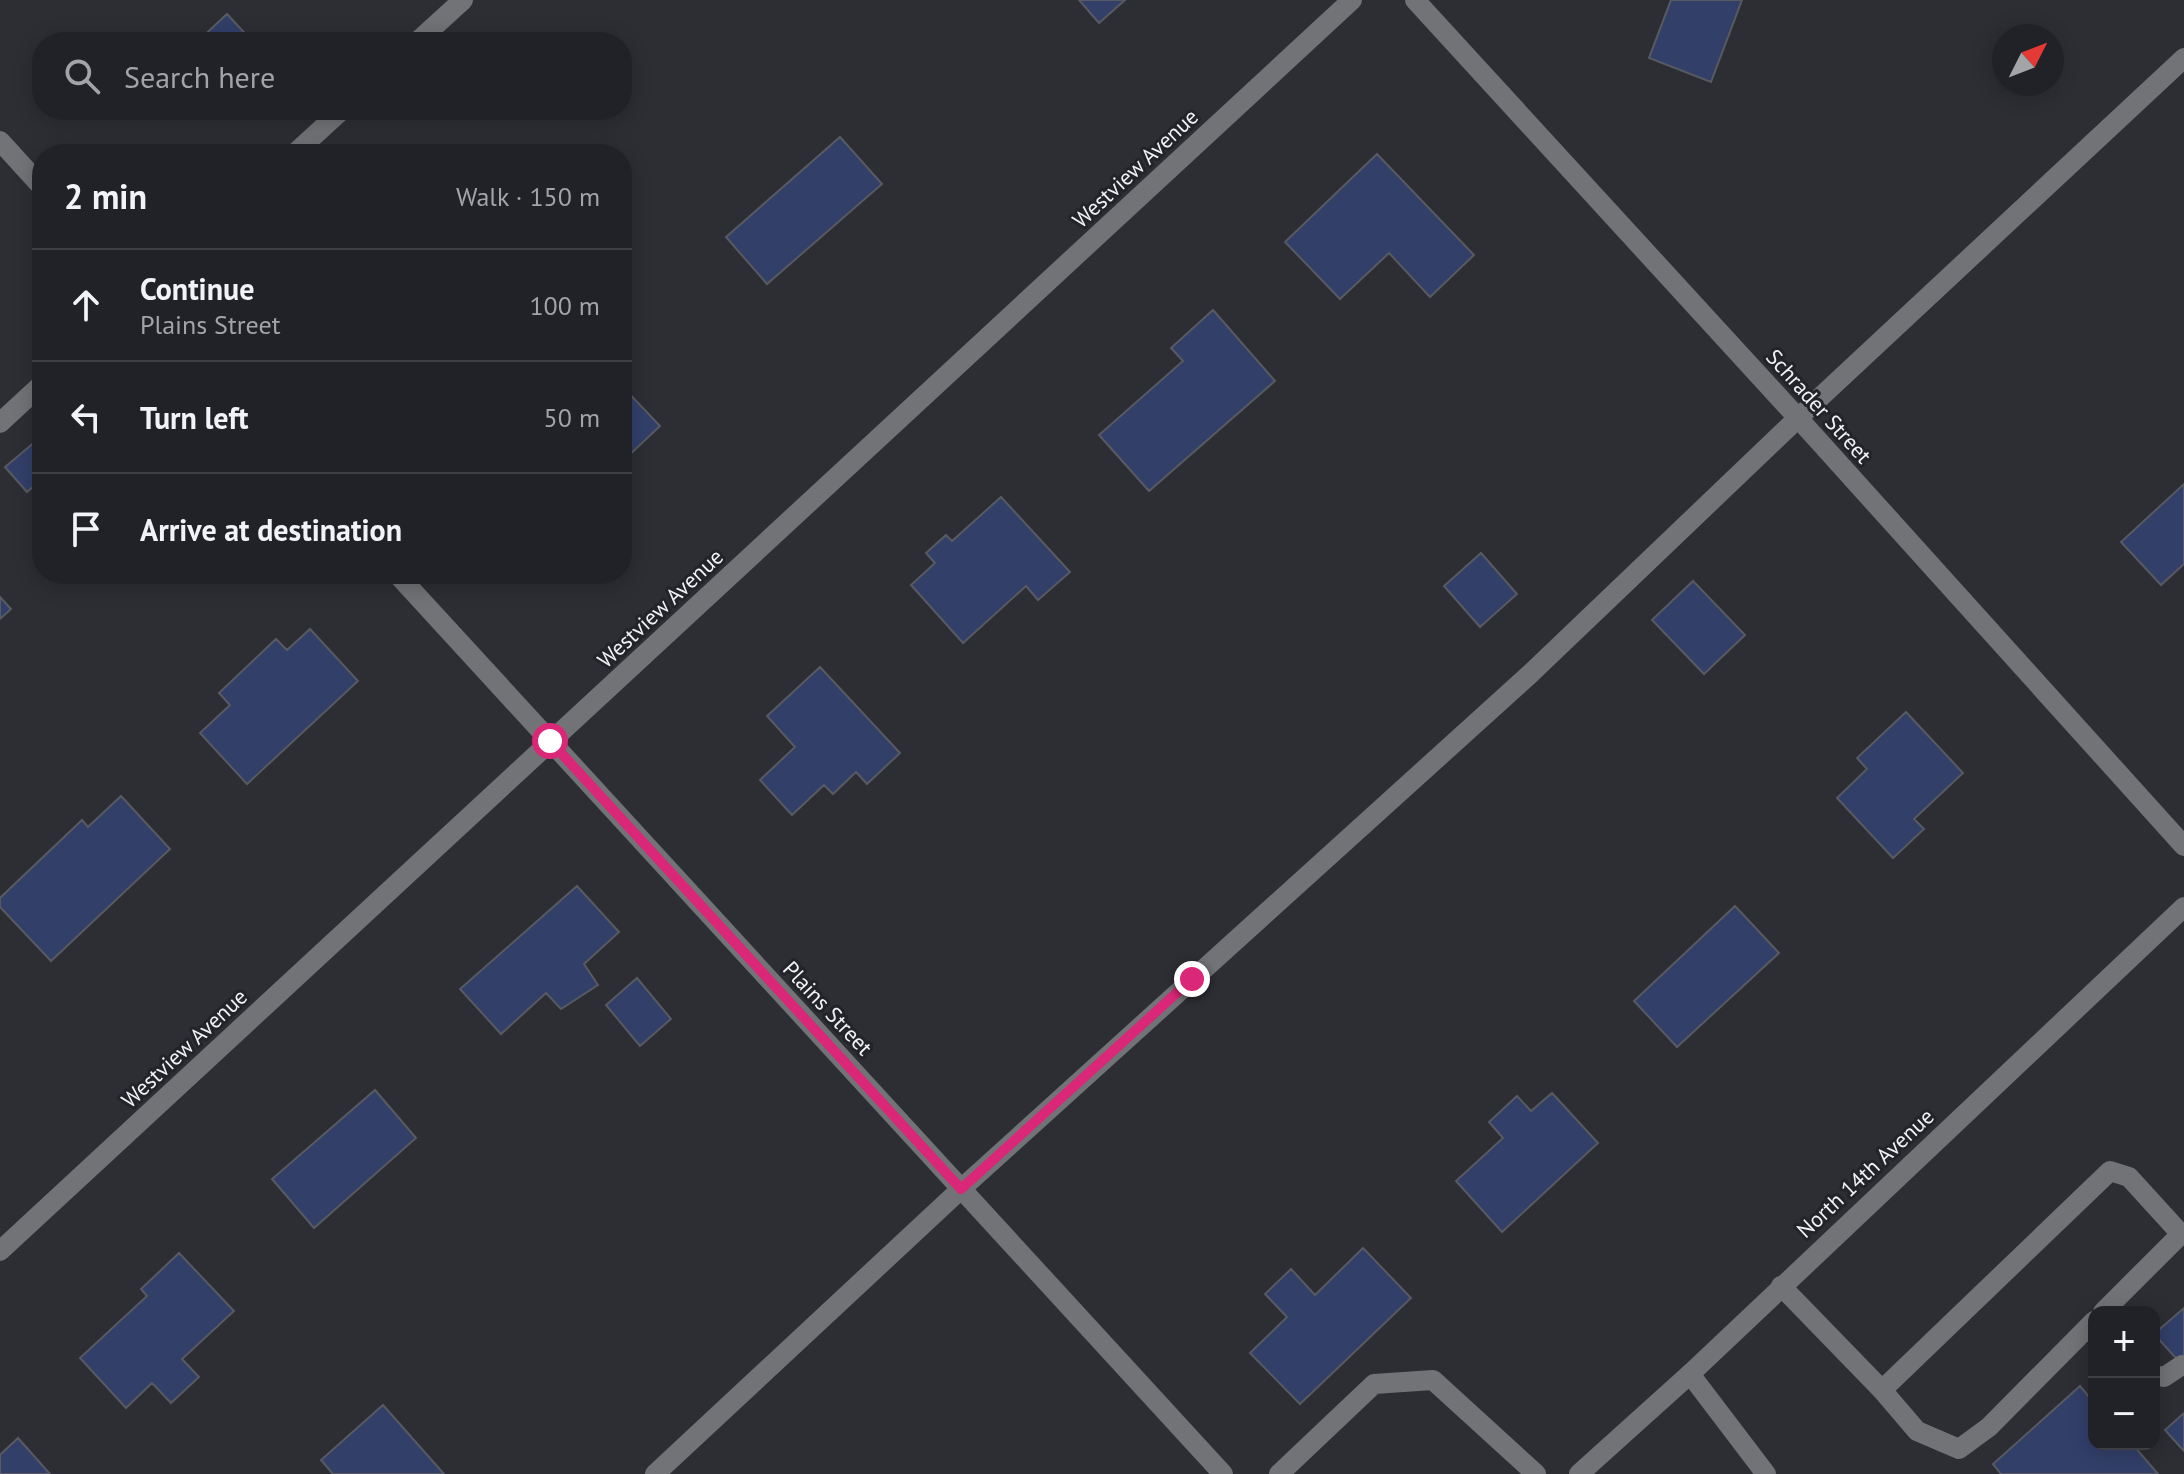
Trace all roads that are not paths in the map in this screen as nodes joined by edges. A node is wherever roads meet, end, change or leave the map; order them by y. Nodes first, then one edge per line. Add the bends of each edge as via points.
1 (463, 0) edge
2 (1352, 0) edge
3 (1415, 0) edge
4 (428, 32) edge
5 (2184, 58) edge
6 (331, 120) edge
7 (0, 141) edge
8 (305, 144) edge
9 (32, 176) edge
10 (32, 393) edge
11 (1798, 418) junction
12 (0, 423) edge
13 (406, 584) edge
14 (550, 741) junction
15 (2184, 846) edge
16 (2184, 907) edge
17 (961, 1189) junction
18 (2182, 1236) edge
19 (0, 1251) edge
20 (1781, 1286) junction
21 (2109, 1306) edge
22 (2086, 1342) edge
23 (2182, 1365) edge
24 (1690, 1374) junction
25 (2160, 1376) edge
26 (1882, 1390) junction
27 (655, 1474) edge
28 (1223, 1474) edge
29 (1279, 1474) edge
30 (1536, 1474) edge
31 (1579, 1474) edge
32 (1766, 1474) edge

1 - 4 street
2 - 14 street, Westview Avenue
3 - 11 street, Schrader Street
5 - 11 street
6 - 8 street
7 - 9 street
10 - 12 street
11 - 15 street, Schrader Street
11 - 17 street via 1529,675
13 - 14 street, Plains Street
14 - 17 street, Plains Street
14 - 19 street, Westview Avenue
16 - 20 street, North 14th Avenue
17 - 27 street
17 - 28 street, Plains Street
18 - 21 street
18 - 26 street via 2129,1177 2110,1171
20 - 24 street, North 14th Avenue
20 - 26 street
22 - 26 street via 1959,1449 1917,1431
23 - 25 street
24 - 31 street, North 14th Avenue
24 - 32 street
29 - 30 street via 1374,1384 1433,1380

